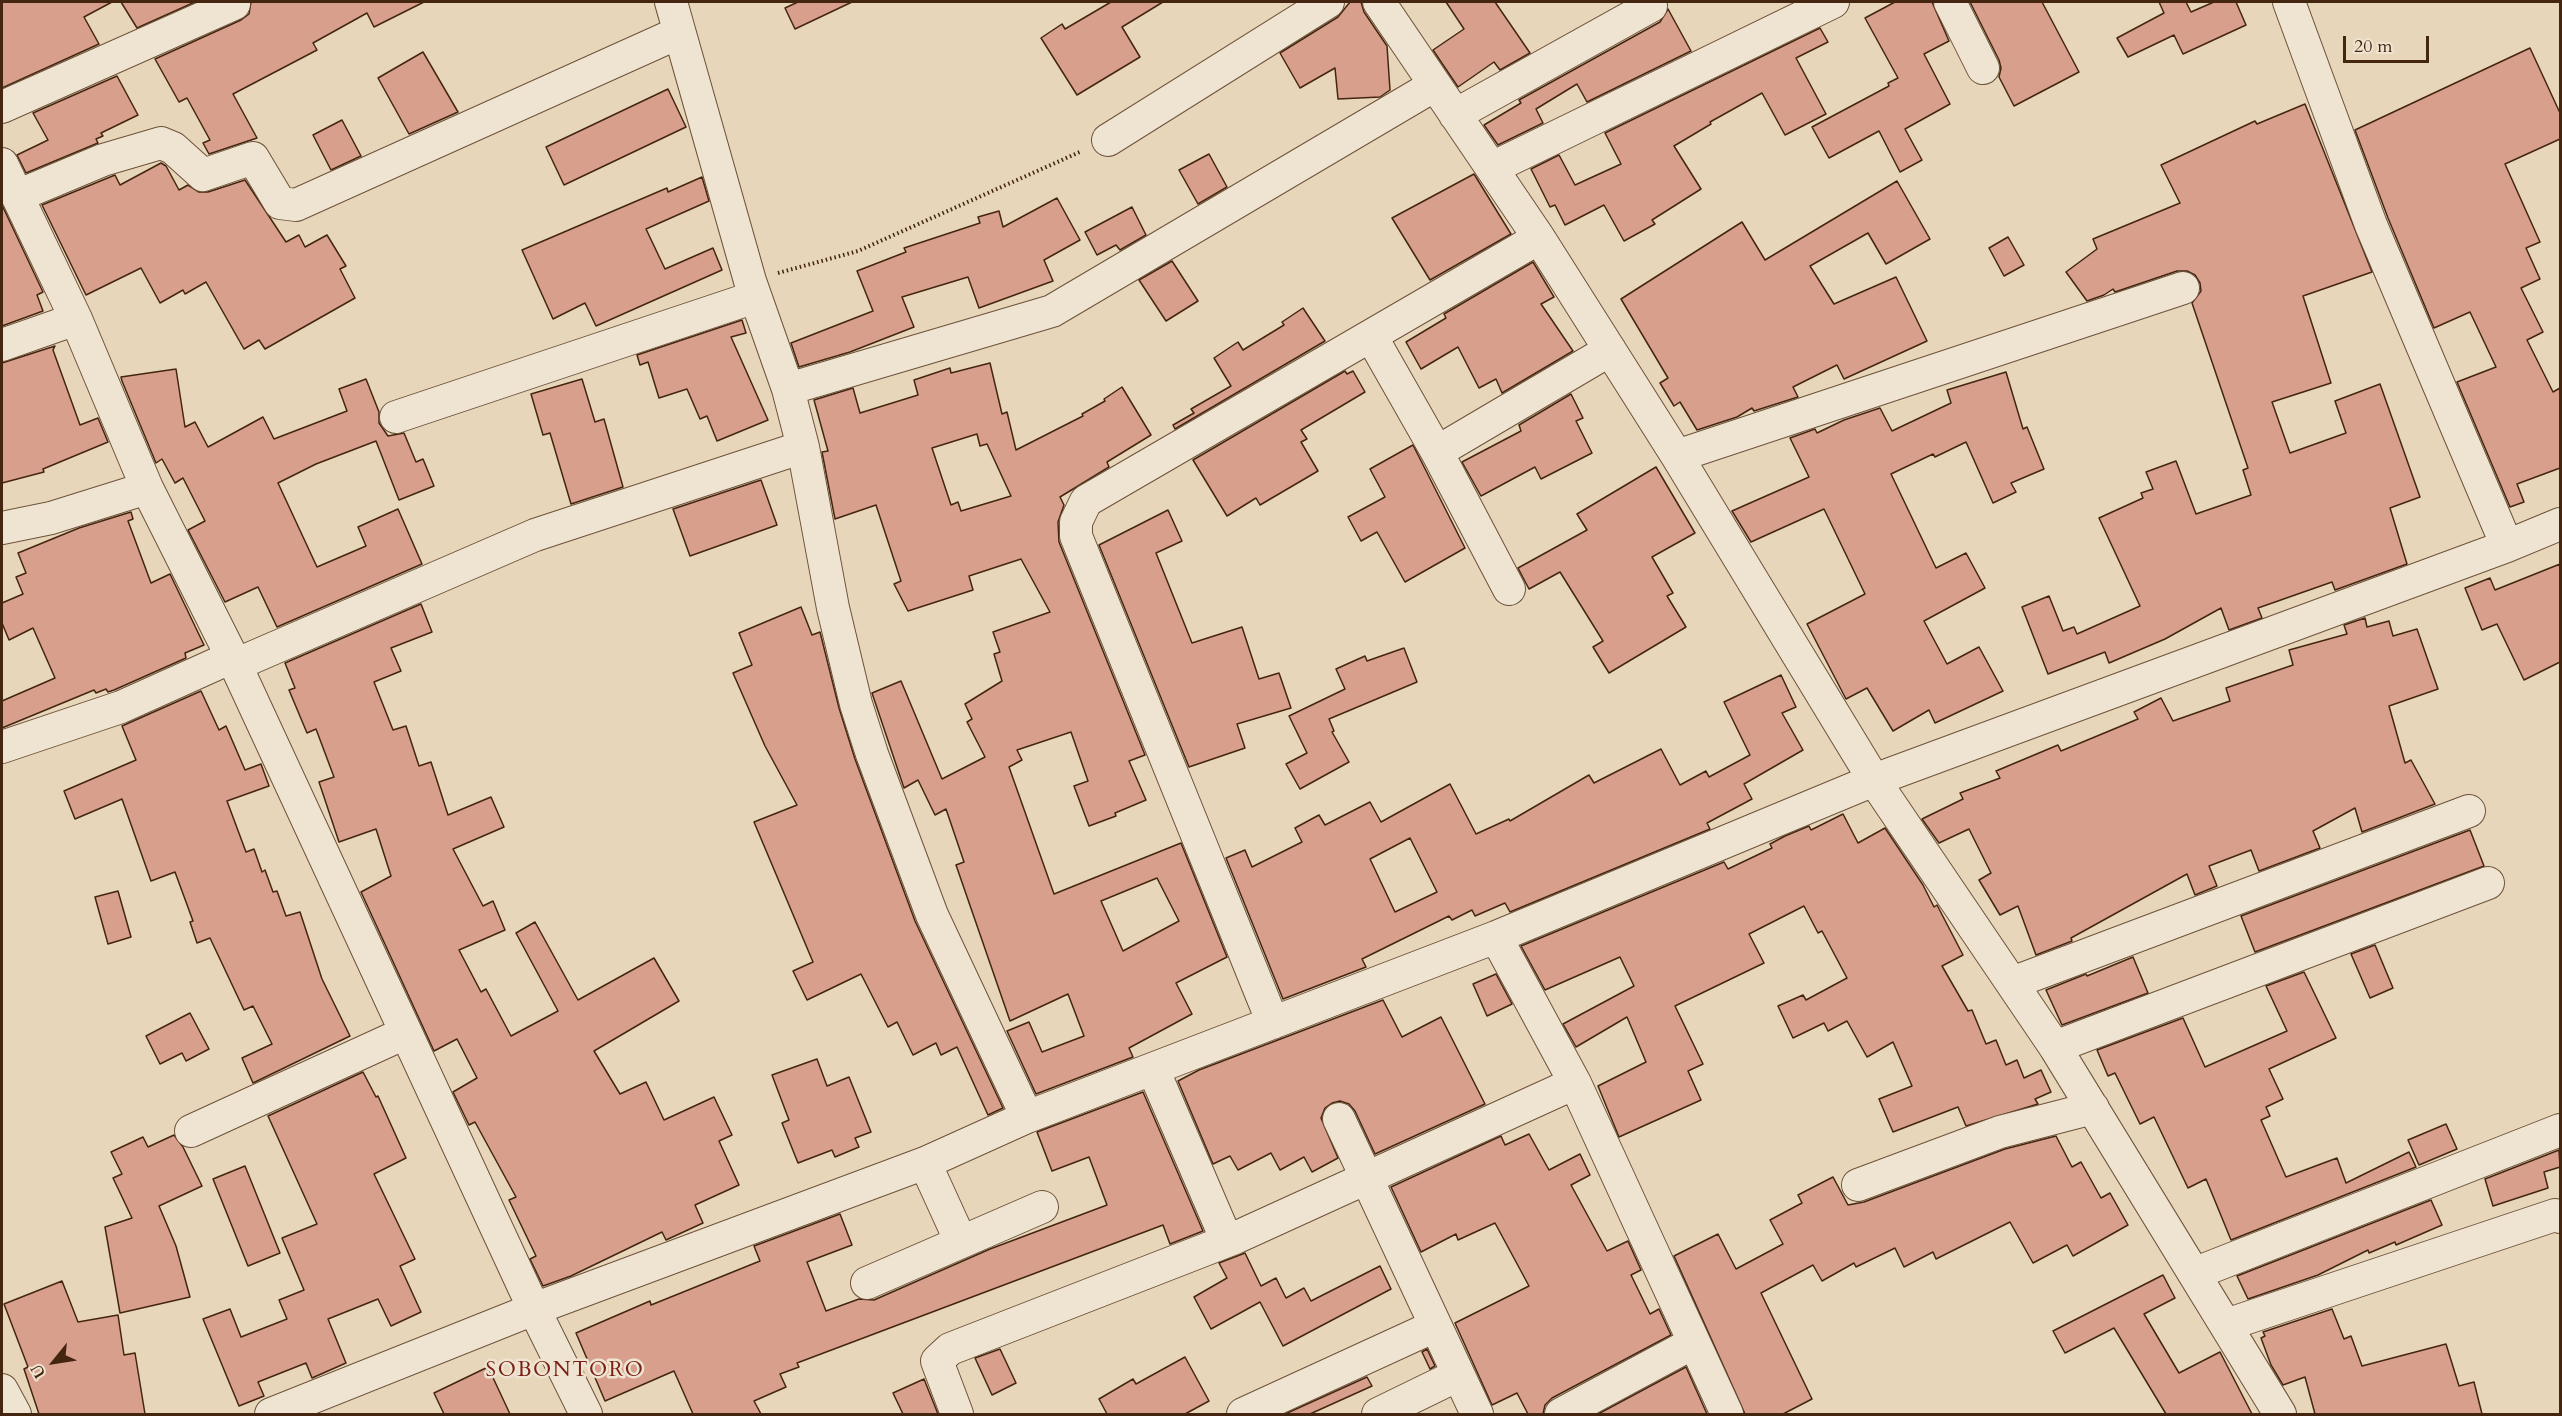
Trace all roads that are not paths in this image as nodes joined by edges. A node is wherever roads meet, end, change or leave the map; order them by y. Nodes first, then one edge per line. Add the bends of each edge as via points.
1 (671, 2) edge
2 (1328, 2) edge
3 (1380, 2) edge
4 (1833, 2) edge
5 (1950, 2) edge
6 (2289, 2) edge
7 (234, 4) dead end
8 (1651, 6) dead end
9 (678, 33) junction
10 (1983, 68) dead end
11 (1435, 85) junction
12 (2, 107) edge
13 (1455, 115) junction
14 (1108, 140) road end
15 (2, 164) edge
16 (1492, 168) junction
17 (17, 196) junction
18 (1539, 238) junction
19 (2183, 288) dead end
20 (752, 289) junction
21 (76, 319) junction
22 (1371, 336) junction
23 (2, 345) edge
24 (1610, 350) junction
25 (788, 389) junction
26 (396, 417) dead end
27 (803, 447) junction
28 (1437, 452) junction
29 (1677, 456) junction
30 (147, 488) junction
31 (2560, 524) edge
32 (2, 528) edge
33 (2507, 546) junction
34 (1509, 588) dead end
35 (233, 661) junction
36 (2, 747) edge
37 (1874, 780) junction
38 (2469, 811) dead end
39 (2488, 883) dead end
40 (1496, 937) junction
41 (2012, 983) junction
42 (1273, 1023) junction
43 (405, 1032) junction
44 (2055, 1047) junction
45 (1153, 1069) junction
46 (1575, 1083) junction
47 (2093, 1108) junction
48 (1027, 1116) junction
49 (1339, 1119) dead end
50 (2560, 1130) edge
51 (191, 1131) dead end
52 (925, 1163) junction
53 (1367, 1178) junction
54 (1858, 1185) dead end
55 (1042, 1207) dead end
56 (2560, 1217) edge
57 (1227, 1241) junction
58 (961, 1242) junction
59 (2196, 1273) junction
60 (867, 1283) dead end
61 (534, 1309) junction
62 (2226, 1325) junction
63 (1435, 1326) junction
64 (1693, 1343) junction
65 (1458, 1375) junction
66 (2, 1390) edge
67 (332, 1404) edge
68 (15, 1414) edge
69 (272, 1414) edge
70 (586, 1414) edge
71 (957, 1414) edge
72 (1243, 1414) edge
73 (1378, 1414) edge
74 (1477, 1414) edge
75 (1561, 1414) edge
76 (1727, 1414) edge
77 (2280, 1414) edge

1 - 9 street
2 - 14 street
3 - 11 street
4 - 16 street
5 - 10 street
6 - 33 street via 2371,225
7 - 12 street
8 - 13 street
9 - 17 street via 296,205 280,203 254,158 203,175 173,148 161,143 104,160
9 - 20 street
11 - 13 street
11 - 25 street via 1052,311
13 - 16 street
15 - 17 street
16 - 18 street
17 - 21 street
18 - 22 street
18 - 24 street
19 - 29 street
20 - 25 street
20 - 26 street
21 - 23 street
21 - 30 street
22 - 28 street
22 - 42 street via 1086,501 1076,522 1076,536
24 - 28 street
24 - 29 street
25 - 27 street
27 - 35 street via 535,535
27 - 48 street via 833,608 872,754 932,915
28 - 34 street
29 - 37 street
30 - 32 street via 51,518
30 - 35 street
31 - 33 street
33 - 37 street
35 - 36 street via 121,707
35 - 43 street
37 - 40 street
37 - 41 street
38 - 41 street
39 - 44 street
40 - 42 street
40 - 46 street
41 - 44 street
42 - 45 street
43 - 51 street
43 - 61 street
44 - 47 street
45 - 48 street
45 - 57 street
46 - 53 street
46 - 64 street
47 - 54 street via 2000,1131
47 - 59 street
48 - 52 street
49 - 53 street
50 - 59 street
52 - 58 street
52 - 61 street
53 - 57 street
53 - 63 street
55 - 58 street
56 - 62 street via 2555,1215
57 - 71 street via 950,1349 937,1361
58 - 60 street
59 - 62 street
61 - 67 street
61 - 70 street
62 - 77 street
63 - 65 street
63 - 72 street
64 - 75 street
64 - 76 street
65 - 73 street
65 - 74 street
66 - 68 street
67 - 69 street

